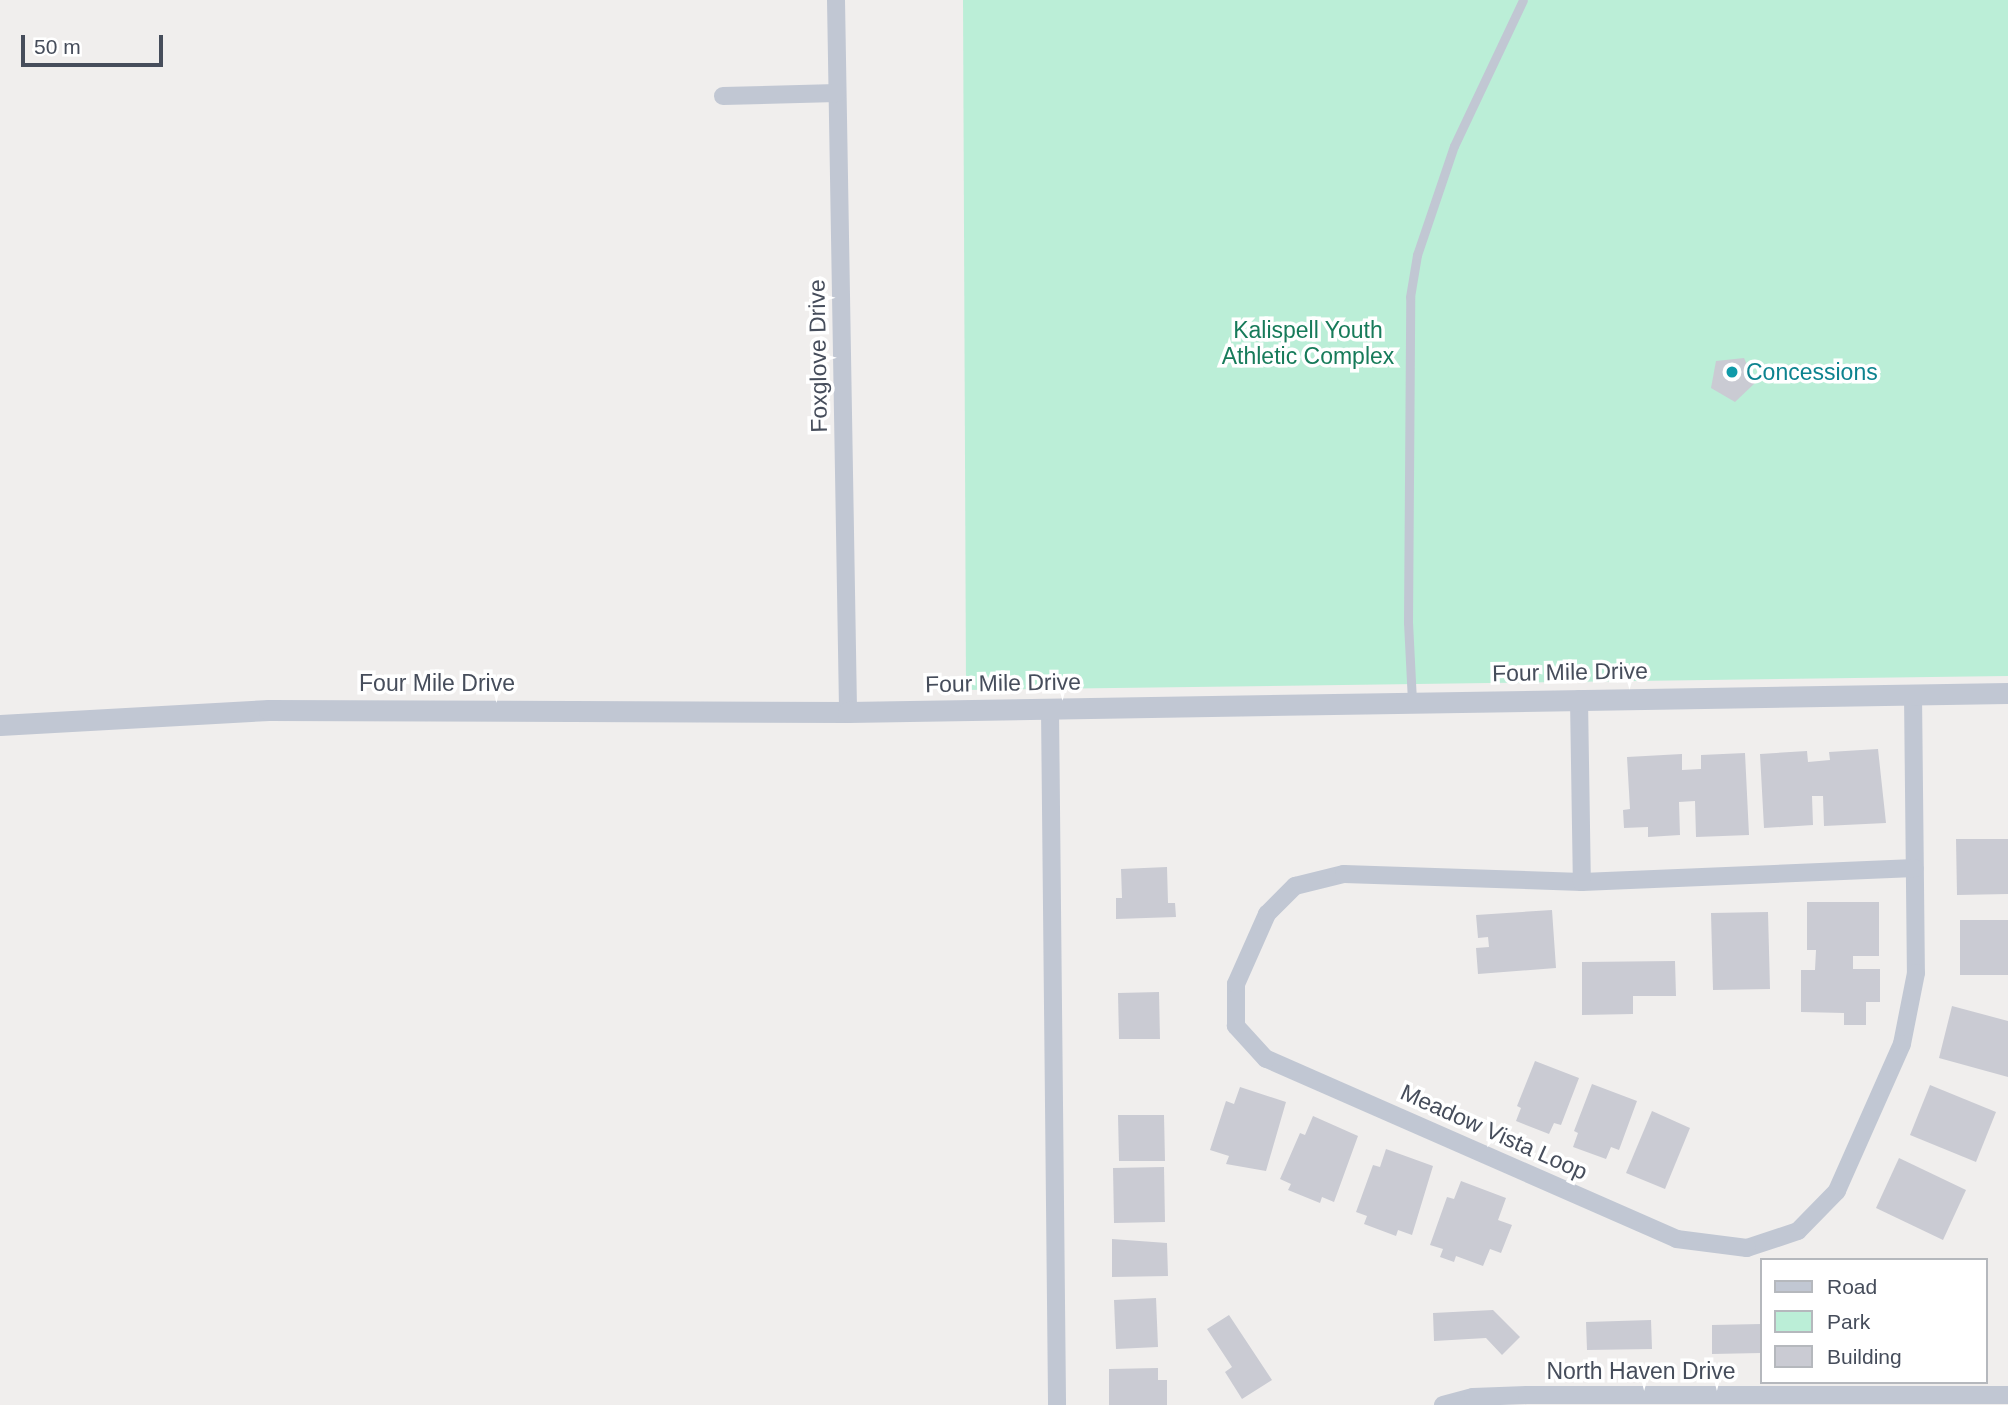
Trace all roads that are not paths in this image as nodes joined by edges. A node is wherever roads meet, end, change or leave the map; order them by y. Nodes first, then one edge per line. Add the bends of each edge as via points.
1 (836, 0) edge
2 (1523, 0) edge
3 (837, 93) junction
4 (723, 96) dead end
5 (2008, 693) edge
6 (1913, 694) junction
7 (1579, 699) junction
8 (1412, 701) junction
9 (1050, 709) junction
10 (848, 712) junction
11 (0, 725) edge
12 (1915, 868) junction
13 (1582, 882) junction
14 (2008, 1395) edge
15 (1057, 1405) edge
16 (1443, 1405) edge

1 - 3 street, Foxglove Drive
2 - 8 lane via 1454,146 1416,255 1410,297 1408,623
3 - 4 street
3 - 10 street, Foxglove Drive
5 - 6 street, Four Mile Drive
6 - 7 street, Four Mile Drive
6 - 12 street, Meadow Vista Loop
7 - 8 street, Four Mile Drive
7 - 13 street
8 - 9 street, Four Mile Drive
9 - 10 street, Four Mile Drive
9 - 15 street
10 - 11 street, Four Mile Drive via 308,710
12 - 13 street, Meadow Vista Loop
12 - 13 street, Meadow Vista Loop via 1916,973 1902,1044 1837,1191 1798,1231 1747,1248 1677,1239 1266,1059 1236,1026 1236,984 1267,914 1295,886 1344,874
14 - 16 street, North Haven Drive via 1527,1395 1473,1397

